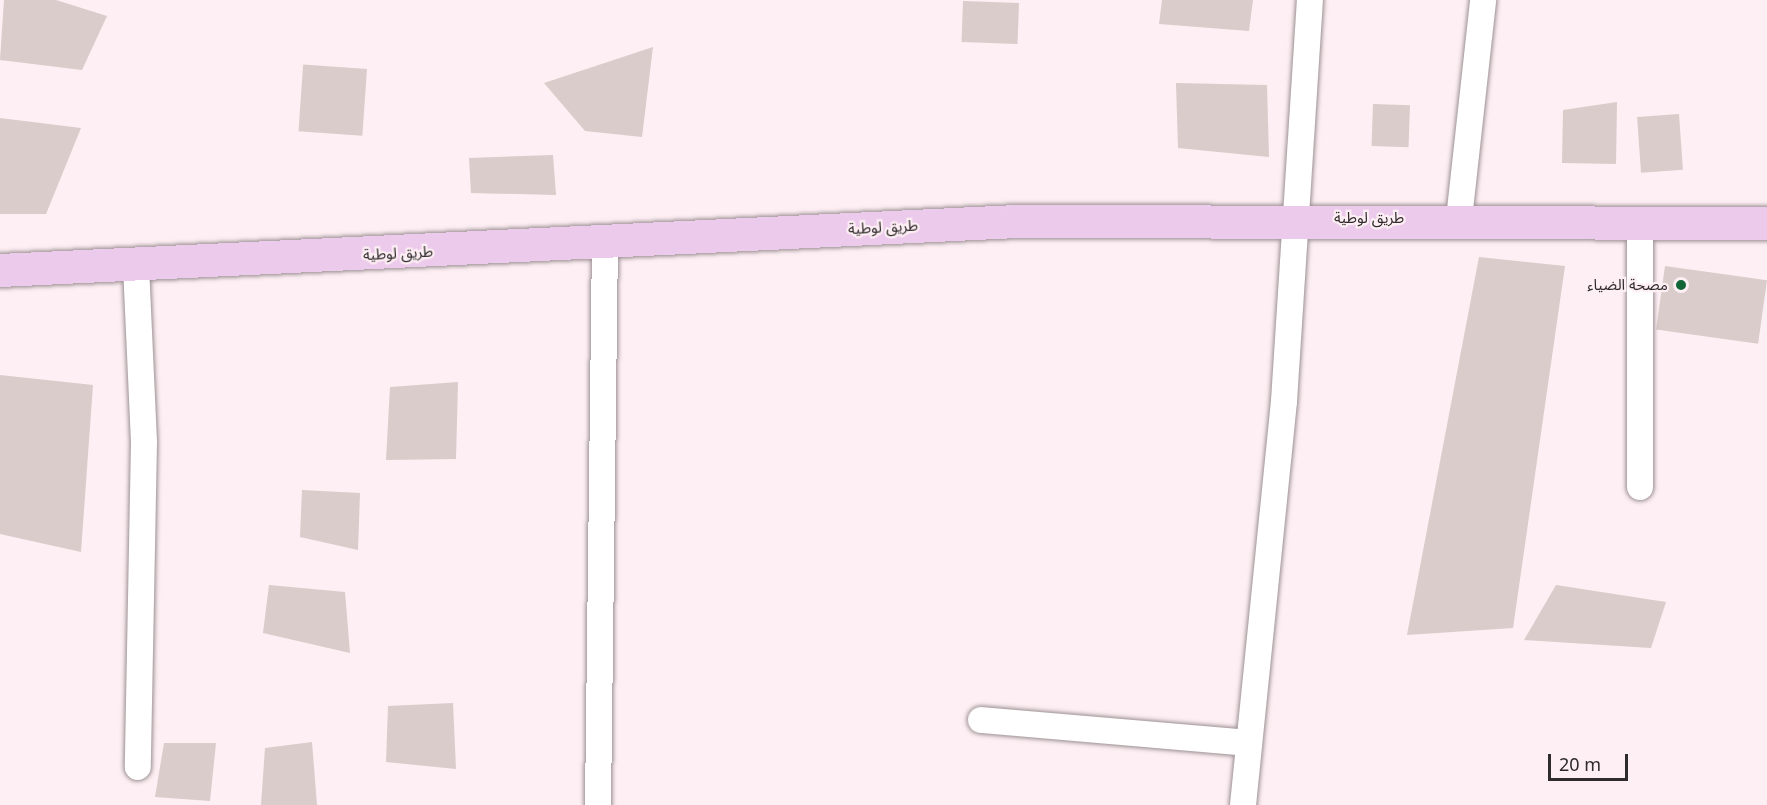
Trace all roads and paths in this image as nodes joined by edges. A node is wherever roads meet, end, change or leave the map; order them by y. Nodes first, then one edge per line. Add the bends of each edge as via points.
1 (1310, 0) edge
2 (1483, 0) edge
3 (1297, 218) junction
4 (1459, 219) junction
5 (1640, 220) junction
6 (1767, 223) edge
7 (605, 242) junction
8 (136, 266) junction
9 (0, 270) edge
10 (1640, 487) dead end
11 (981, 720) dead end
12 (1248, 743) junction
13 (138, 767) dead end
14 (597, 805) edge
15 (1243, 805) edge

1 - 3 street
2 - 4 street
3 - 4 main road, طريق لوطية
3 - 7 main road, طريق لوطية via 1017,221
3 - 12 street
4 - 5 main road, طريق لوطية
5 - 6 main road, طريق لوطية
5 - 10 street
7 - 8 main road, طريق لوطية
7 - 14 street
8 - 9 main road, طريق لوطية
8 - 13 street via 144,442
11 - 12 street
12 - 15 street

